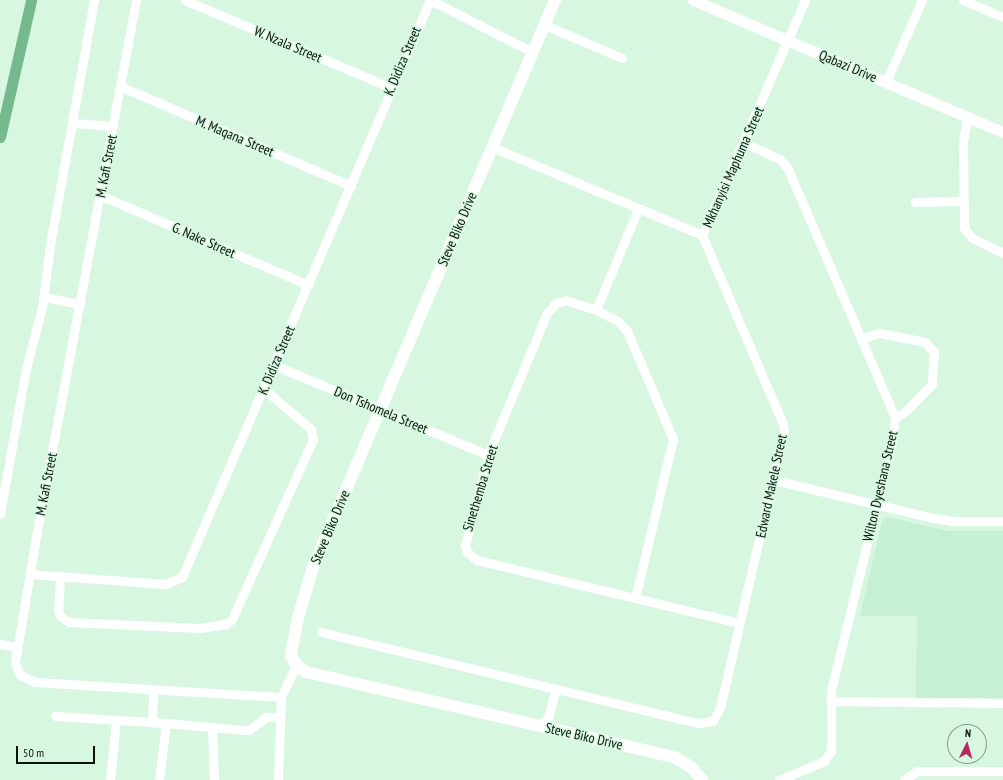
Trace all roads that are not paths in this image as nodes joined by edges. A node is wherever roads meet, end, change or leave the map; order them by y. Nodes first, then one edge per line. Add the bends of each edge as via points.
1 (94, 0) edge
2 (136, 0) edge
3 (184, 0) edge
4 (430, 0) edge
5 (555, 0) edge
6 (693, 0) edge
7 (805, 0) edge
8 (922, 0) edge
9 (963, 0) edge
10 (1003, 17) edge
11 (545, 25) junction
12 (788, 41) junction
13 (533, 52) junction
14 (622, 58) dead end
15 (886, 82) junction
16 (120, 86) junction
17 (391, 88) junction
18 (967, 117) junction
19 (73, 123) junction
20 (113, 126) junction
21 (1003, 132) edge
22 (744, 143) junction
23 (492, 147) junction
24 (350, 186) junction
25 (100, 195) junction
26 (963, 201) junction
27 (915, 202) dead end
28 (638, 209) junction
29 (702, 235) junction
30 (1003, 252) edge
31 (308, 285) junction
32 (44, 297) junction
33 (80, 304) junction
34 (596, 310) junction
35 (862, 338) junction
36 (274, 365) junction
37 (264, 389) junction
38 (380, 410) junction
39 (895, 418) junction
40 (488, 455) junction
41 (774, 480) junction
42 (877, 503) junction
43 (0, 514) edge
44 (1003, 521) edge
45 (30, 574) junction
46 (60, 576) junction
47 (636, 598) junction
48 (739, 623) junction
49 (321, 632) dead end
50 (0, 644) edge
51 (16, 647) junction
52 (296, 665) junction
53 (153, 689) junction
54 (556, 689) junction
55 (281, 697) junction
56 (830, 701) junction
57 (1003, 703) edge
58 (55, 716) dead end
59 (280, 717) junction
60 (116, 721) junction
61 (152, 723) junction
62 (166, 723) junction
63 (547, 724) junction
64 (212, 727) junction
65 (1003, 771) edge
66 (979, 776) edge
67 (110, 780) edge
68 (159, 780) edge
69 (214, 780) edge
70 (278, 780) edge
71 (702, 780) edge
72 (780, 780) edge
73 (904, 780) edge

1 - 19 street
2 - 16 street, M. Kafi Street
3 - 17 street, W. Nzala Street
4 - 13 street
4 - 17 street, K. Didiza Street
5 - 11 main road, Steve Biko Drive
6 - 12 street, Qabazi Drive
7 - 12 street, Mkhanyisi Maphuma Street
8 - 15 street
9 - 10 street
11 - 13 main road, Steve Biko Drive
11 - 14 street
12 - 15 street, Qabazi Drive
12 - 22 street, Mkhanyisi Maphuma Street
13 - 23 main road, Steve Biko Drive
15 - 18 street, Qabazi Drive
16 - 20 street, M. Kafi Street
16 - 24 street, M. Maqana Street
17 - 24 street, K. Didiza Street
18 - 21 street, Qabazi Drive
18 - 26 street via 963,143
19 - 20 street
19 - 32 street via 51,239
20 - 25 street, M. Kafi Street
22 - 29 street, Mkhanyisi Maphuma Street
22 - 35 street, Wilton Dyeshana Street via 784,163
23 - 28 street, Mkhanyisi Maphuma Street
23 - 38 main road, Steve Biko Drive
24 - 31 street, K. Didiza Street
25 - 31 street, G. Nake Street
25 - 33 street, M. Kafi Street
26 - 27 street
26 - 30 street via 966,233
28 - 29 street, Mkhanyisi Maphuma Street
28 - 34 street
29 - 41 street, Edward Makele Street via 783,424 784,438
31 - 36 street, K. Didiza Street
32 - 33 street
32 - 43 street via 25,373
33 - 45 street, M. Kafi Street
34 - 40 street, Sinethemba Street via 566,300 551,307
34 - 47 street, Sinethemba Street via 618,321 627,331 673,439
35 - 39 street, Wilton Dyeshana Street
35 - 39 street via 880,333 924,342 934,352 932,384 906,411
36 - 37 street, K. Didiza Street
36 - 38 street, Don Tshomela Street
37 - 46 street, K. Didiza Street via 182,577 165,584
37 - 46 street via 312,429 314,440 232,619 226,624 200,628 69,622 60,616 58,610
38 - 40 street, Don Tshomela Street
38 - 52 main road, Steve Biko Drive via 305,589 290,650
39 - 42 street, Wilton Dyeshana Street
40 - 47 street, Sinethemba Street via 464,540 466,552 471,557
41 - 42 street
41 - 48 street, Edward Makele Street
42 - 44 street via 952,521
42 - 56 street, Wilton Dyeshana Street
45 - 46 street, K. Didiza Street
45 - 51 street, M. Kafi Street
47 - 48 street, Sinethemba Street
48 - 54 street, Edward Makele Street via 720,708 710,722 697,723
49 - 54 street
50 - 51 street
51 - 53 street, M. Kafi Street via 17,670 20,675 31,680
52 - 55 street
52 - 63 main road, Steve Biko Drive via 320,675
53 - 55 street, M. Kafi Street
53 - 61 street
54 - 63 street
55 - 59 street
56 - 57 street
56 - 72 street, Wilton Dyeshana Street via 832,744 828,757
58 - 60 street
59 - 64 street via 266,717 249,730
59 - 70 street
60 - 61 street
60 - 67 street
61 - 62 street
62 - 64 street
62 - 68 street
63 - 71 main road, Steve Biko Drive via 674,757 692,768
64 - 69 street
65 - 66 street
66 - 73 street via 917,771

